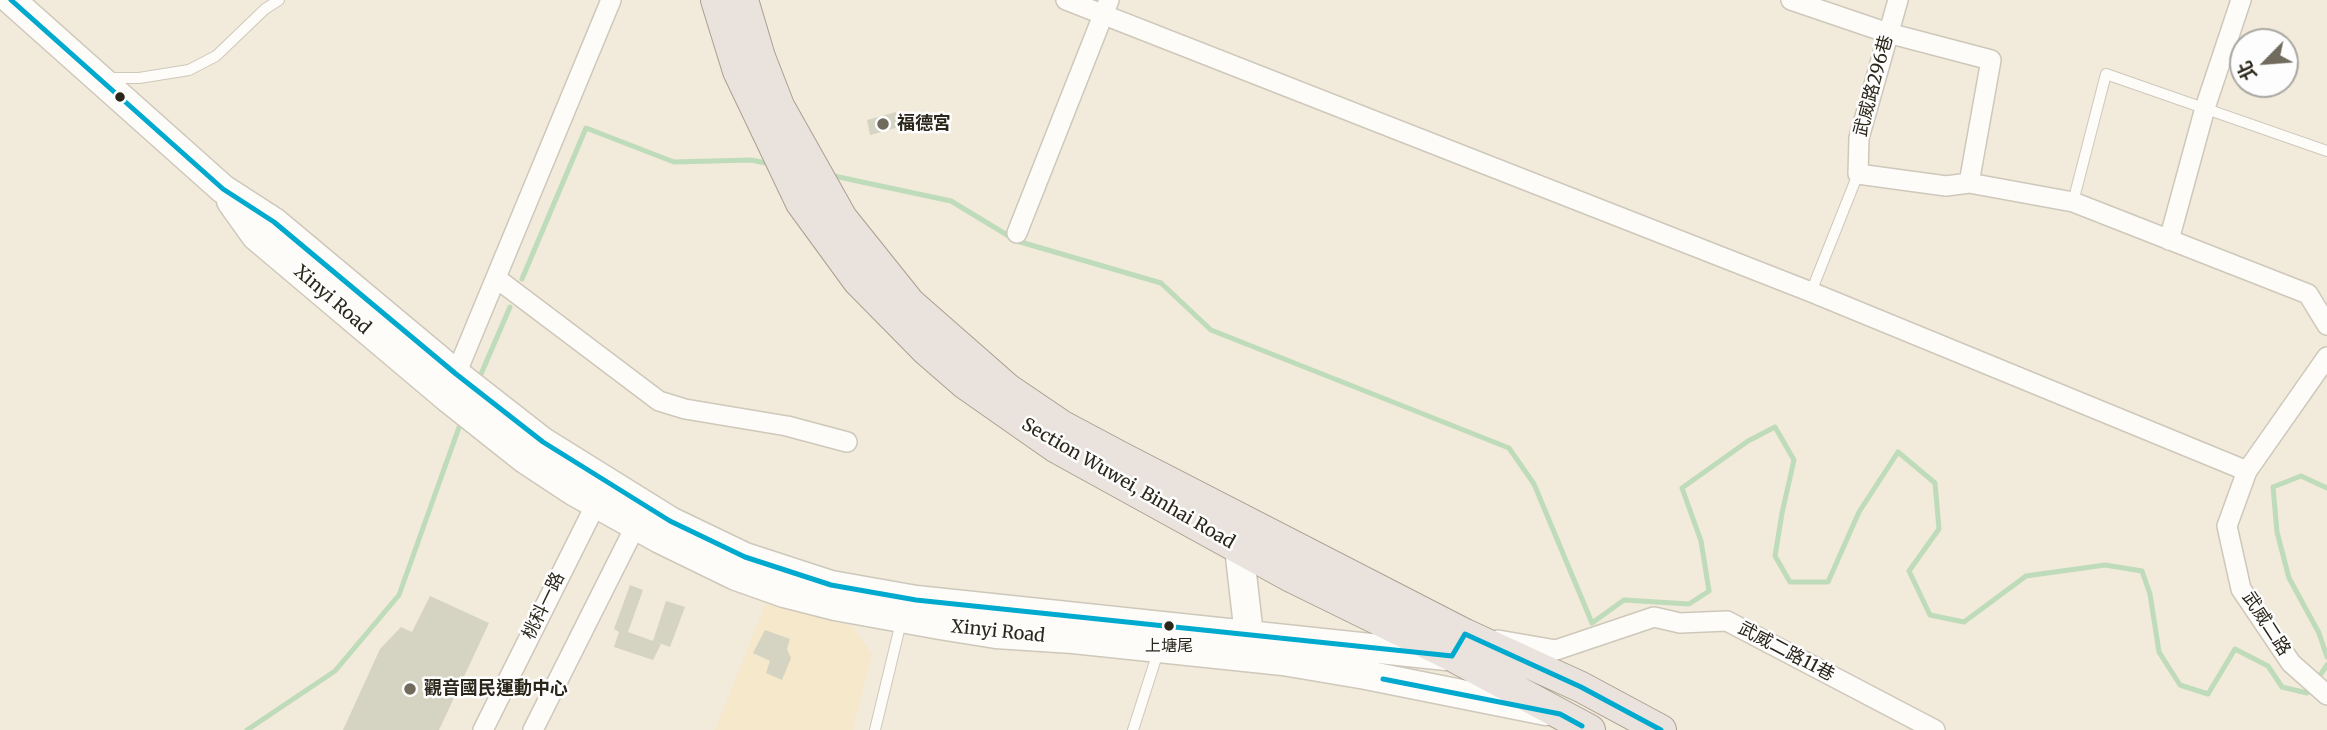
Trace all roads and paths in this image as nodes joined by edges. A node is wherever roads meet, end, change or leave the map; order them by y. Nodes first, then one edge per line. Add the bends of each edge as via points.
1 (11, 0) edge
2 (279, 0) edge
3 (611, 0) edge
4 (716, 0) edge
5 (743, 0) edge
6 (1066, 0) edge
7 (1791, 0) edge
8 (1898, 0) edge
9 (2241, 0) edge
10 (1106, 7) edge
11 (1888, 33) junction
12 (101, 79) junction
13 (2205, 108) junction
14 (2327, 151) edge
15 (1858, 174) junction
16 (1969, 183) junction
17 (2073, 202) junction
18 (1017, 233) dead end
19 (2169, 240) junction
20 (496, 278) junction
21 (1811, 292) junction
22 (2327, 326) edge
23 (2327, 358) edge
24 (458, 386) junction
25 (847, 442) dead end
26 (2247, 471) junction
27 (601, 494) junction
28 (641, 516) junction
29 (1240, 548) junction
30 (903, 608) junction
31 (1249, 635) junction
32 (1459, 645) junction
33 (1159, 648) junction
34 (1442, 691) junction
35 (2327, 695) edge
36 (1560, 714) junction
37 (483, 730) edge
38 (533, 730) edge
39 (875, 730) edge
40 (1133, 730) edge
41 (1590, 730) edge
42 (1661, 730) edge
43 (1935, 730) edge

1 - 12 main road, Xinyi Road
2 - 12 lane via 216,56 189,70
3 - 20 street
4 - 29 main road, Section Wuwei, Binhai Road via 738,71 778,158 801,203 859,281 965,384 1055,447
5 - 32 main road, Section Wuwei, Binhai Road via 779,106 842,218 910,303 1008,389 1061,425
6 - 10 street
7 - 11 street
8 - 11 street, 武威路296巷
9 - 13 street
10 - 18 street
10 - 21 street
11 - 15 street, 武威路296巷 via 1859,138
11 - 16 street via 1991,60
12 - 24 main road, Xinyi Road via 223,189 274,222
13 - 14 lane
13 - 17 lane via 2106,74
13 - 19 street
15 - 16 street via 1946,186
15 - 21 lane
16 - 17 street
17 - 19 street
19 - 22 street via 2308,294
20 - 24 street
20 - 25 street via 659,401
21 - 26 street
23 - 26 street, 武威二路
24 - 27 main road, Xinyi Road via 525,459
26 - 35 street, 武威二路 via 2227,526 2241,589 2291,663
27 - 28 main road, Xinyi Road
27 - 37 street, 桃科一路
28 - 30 main road, Xinyi Road via 748,580 784,593 835,606
28 - 38 street
29 - 31 main road
29 - 32 main road, Section Wuwei, Binhai Road via 1291,576
30 - 31 main road, Xinyi Road
30 - 33 main road, Xinyi Road via 996,634
30 - 39 lane
31 - 32 main road, Xinyi Road
32 - 34 main road
32 - 36 main road, Section Wuwei, Binhai Road
32 - 42 main road via 1581,687
32 - 43 street, 武威二路11巷 via 1556,650 1654,617 1680,623 1727,621
33 - 34 main road, Xinyi Road via 1283,661
33 - 40 lane
34 - 36 main road, Xinyi Road
36 - 41 main road, Section Wuwei, Binhai Road

